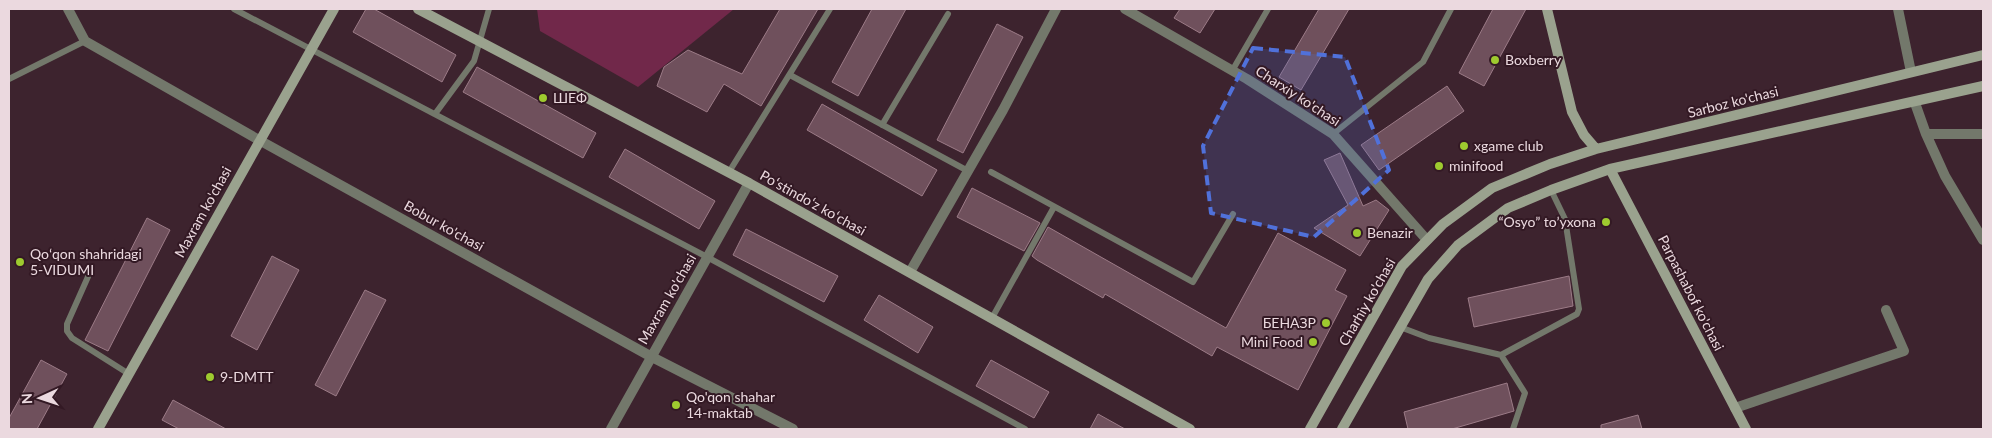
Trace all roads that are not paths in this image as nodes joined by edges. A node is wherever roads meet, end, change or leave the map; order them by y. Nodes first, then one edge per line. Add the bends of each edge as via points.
1 (68, 9) edge
2 (234, 9) edge
3 (334, 9) edge
4 (418, 9) edge
5 (488, 9) edge
6 (830, 9) edge
7 (1056, 9) edge
8 (1126, 9) edge
9 (1268, 9) edge
10 (1451, 9) edge
11 (1547, 9) edge
12 (1898, 9) edge
13 (948, 14) dead end
14 (481, 40) junction
15 (85, 41) junction
16 (311, 48) junction
17 (1983, 55) edge
18 (1232, 70) junction
19 (1911, 72) junction
20 (790, 75) junction
21 (9, 78) edge
22 (1983, 86) edge
23 (1915, 103) junction
24 (435, 114) junction
25 (882, 125) junction
26 (1333, 134) junction
27 (1926, 134) junction
28 (1983, 134) edge
29 (259, 140) junction
30 (1596, 149) junction
31 (1610, 169) junction
32 (968, 171) junction
33 (729, 172) junction
34 (991, 172) dead end
35 (749, 183) junction
36 (1492, 188) joint
37 (1551, 190) junction
38 (1054, 207) junction
39 (1234, 214) dead end
40 (1427, 240) junction
41 (1983, 240) edge
42 (707, 257) junction
43 (91, 270) dead end
44 (910, 272) junction
45 (1886, 310) dead end
46 (992, 318) junction
47 (1400, 327) junction
48 (1501, 355) junction
49 (650, 356) junction
50 (129, 374) junction
51 (1735, 408) junction
52 (98, 429) edge
53 (611, 429) edge
54 (793, 429) edge
55 (1025, 429) edge
56 (1190, 429) edge
57 (1310, 429) edge
58 (1342, 429) edge
59 (1513, 429) edge
60 (1746, 429) edge

1 - 15 street
2 - 16 lane
3 - 16 main road, Maxram ko'chasi
4 - 14 main road, Poʻstindoʻz koʻchasi
5 - 14 lane
6 - 20 lane
7 - 32 street
8 - 18 street, Charxiy ko'chasi
9 - 18 lane
10 - 26 lane via 1423,62
11 - 30 main road via 1572,112
12 - 19 street
13 - 25 lane
14 - 24 lane via 474,61
14 - 33 main road, Poʻstindoʻz koʻchasi
15 - 21 lane
15 - 29 street, Bobur ko'chasi
16 - 24 lane
16 - 29 main road, Maxram ko'chasi
17 - 19 main road, Sarboz ko'chasi
18 - 26 street, Charxiy ko'chasi
19 - 30 main road, Sarboz ko'chasi
20 - 25 lane
20 - 33 lane
22 - 23 main road
23 - 27 street
23 - 31 main road
24 - 42 lane
25 - 32 lane
26 - 40 street, Charxiy ko'chasi
27 - 28 street
27 - 41 street via 1945,176
29 - 49 street, Bobur ko'chasi
29 - 50 main road, Maxram ko'chasi
30 - 36 main road, Sarboz ko'chasi
31 - 37 main road
31 - 51 main road, Parpashabof ko'chasi
32 - 44 street
33 - 35 main road, Poʻstindoʻz koʻchasi
34 - 38 lane
35 - 42 street, Maxram ko'chasi
35 - 44 main road, Poʻstindoʻz koʻchasi
36 - 40 main road, Charhiy ko'chasi
37 - 47 main road via 1508,208 1458,244 1428,279
37 - 48 lane via 1565,219 1579,309 1577,314
38 - 39 lane via 1193,282
38 - 46 lane
40 - 57 main road, Charhiy ko'chasi via 1402,266
42 - 49 street, Maxram ko'chasi
42 - 55 lane
43 - 50 lane via 67,324 67,331 72,338
44 - 46 main road, Poʻstindoʻz koʻchasi
45 - 51 street via 1904,351
46 - 56 main road, Poʻstindoʻz koʻchasi
47 - 48 lane via 1428,338
47 - 58 main road
48 - 59 lane via 1525,393
49 - 53 street, Maxram ko'chasi
49 - 54 street, Bobur ko'chasi
50 - 52 main road, Maxram ko'chasi
51 - 60 main road, Parpashabof ko'chasi

